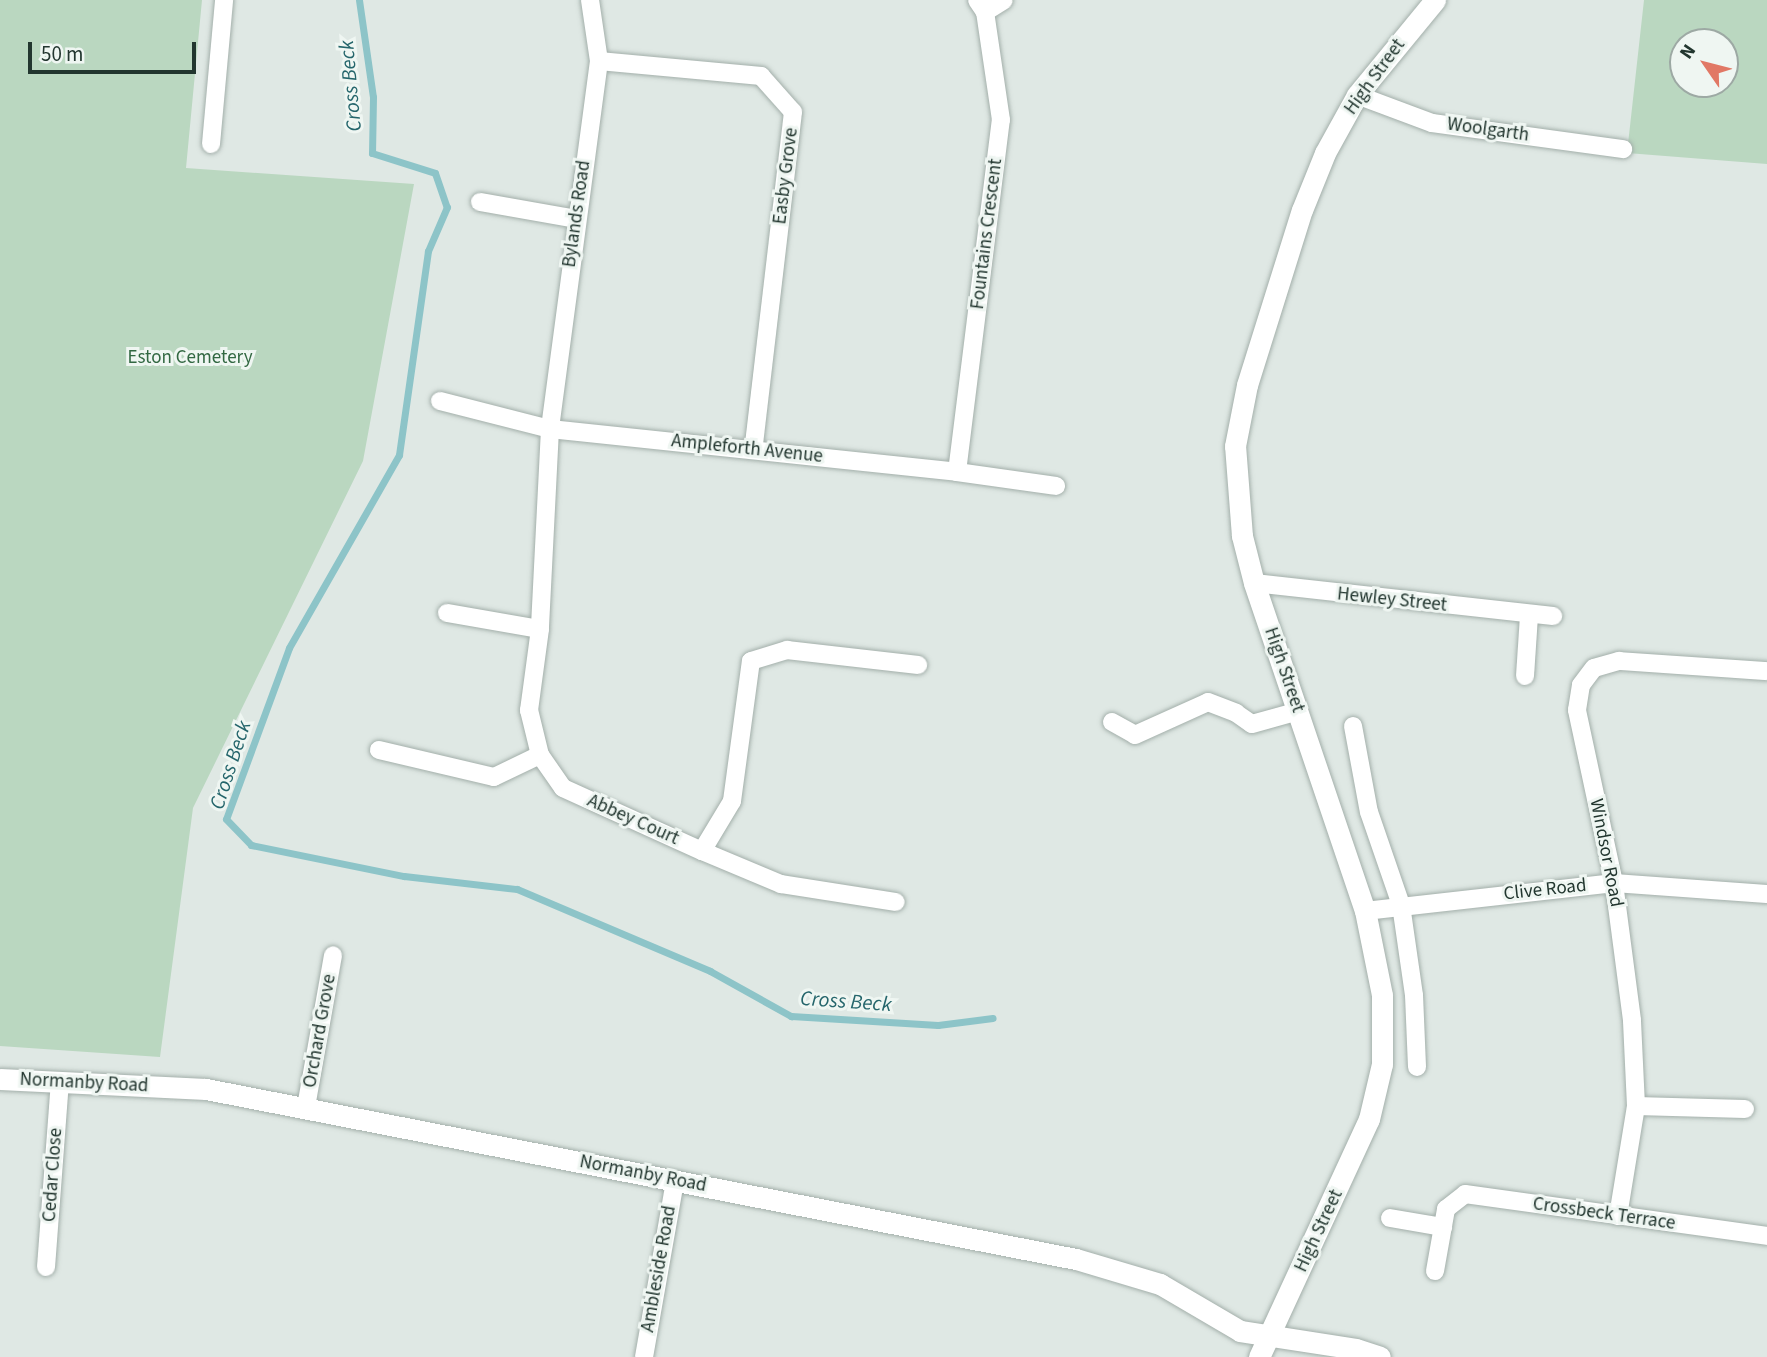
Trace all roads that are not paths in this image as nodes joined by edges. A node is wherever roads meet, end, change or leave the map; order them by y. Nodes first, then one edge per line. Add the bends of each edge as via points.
1 (224, 0) edge
2 (590, 0) edge
3 (1004, 0) edge
4 (1435, 0) edge
5 (981, 6) edge
6 (599, 61) junction
7 (1357, 95) junction
8 (211, 144) dead end
9 (1623, 149) dead end
10 (480, 202) dead end
11 (576, 219) junction
12 (440, 401) dead end
13 (550, 429) junction
14 (753, 450) junction
15 (957, 472) junction
16 (1056, 486) dead end
17 (1254, 583) junction
18 (447, 613) dead end
19 (1529, 615) junction
20 (1553, 616) dead end
21 (540, 629) junction
22 (918, 665) dead end
23 (1767, 671) edge
24 (1525, 676) dead end
25 (1299, 711) junction
26 (1112, 722) dead end
27 (1353, 726) dead end
28 (379, 750) dead end
29 (540, 755) junction
30 (702, 852) junction
31 (1614, 883) junction
32 (1767, 894) edge
33 (896, 902) dead end
34 (1401, 905) junction
35 (1365, 911) junction
36 (333, 955) dead end
37 (1417, 1067) dead end
38 (0, 1079) edge
39 (60, 1082) junction
40 (1636, 1106) junction
41 (306, 1107) junction
42 (1745, 1109) dead end
43 (675, 1181) junction
44 (1618, 1216) junction
45 (1390, 1218) dead end
46 (1443, 1227) junction
47 (1767, 1236) edge
48 (46, 1267) dead end
49 (1435, 1271) dead end
50 (1269, 1336) junction
51 (644, 1357) edge
52 (1259, 1357) edge
53 (1380, 1357) edge

1 - 8 street
2 - 6 street, Bylands Road
3 - 5 street
4 - 7 main road, High Street
5 - 15 street, Fountains Crescent via 1002,120
6 - 11 street, Bylands Road
6 - 14 street, Easby Grove via 761,76 793,112
7 - 9 street, Woolgarth via 1432,123
7 - 17 main road, High Street via 1325,153 1303,210 1247,385 1235,446 1236,484
10 - 11 street
11 - 13 street, Bylands Road
12 - 13 street, Ampleforth Avenue
13 - 14 street, Ampleforth Avenue
13 - 21 street, Abbey Court
14 - 15 street, Ampleforth Avenue
15 - 16 street, Ampleforth Avenue
17 - 19 street, Hewley Street
17 - 25 main road, High Street
18 - 21 street
19 - 20 street, Hewley Street
19 - 24 street
21 - 29 street, Abbey Court via 529,710
22 - 30 street, Abbey Court via 787,650 751,661 732,801
23 - 31 street, Windsor Road via 1619,661 1594,668 1581,685 1577,710
25 - 26 street via 1252,724 1208,702 1135,734
25 - 35 main road, High Street
27 - 34 street via 1368,812
28 - 29 street via 494,777
29 - 30 street, Abbey Court via 563,788
30 - 33 street via 781,884
31 - 32 street, Clive Road
31 - 34 street, Clive Road
31 - 40 street, Windsor Road via 1632,1020
34 - 35 street, Clive Road
34 - 37 street via 1414,995
35 - 50 main road, High Street via 1382,995 1382,1064 1368,1119
36 - 41 street, Orchard Grove
38 - 39 main road, Normanby Road
39 - 41 main road, Normanby Road via 206,1089
39 - 48 street, Cedar Close
40 - 42 street
40 - 44 street, Windsor Road
41 - 43 main road, Normanby Road
43 - 50 main road, Normanby Road via 1076,1259 1160,1284 1240,1331
43 - 51 street, Ambleside Road
44 - 46 street, Crossbeck Terrace via 1465,1194 1446,1209
44 - 47 street, Crossbeck Terrace
45 - 46 street
46 - 49 street
50 - 52 main road, High Street
50 - 53 main road, Normanby Road

